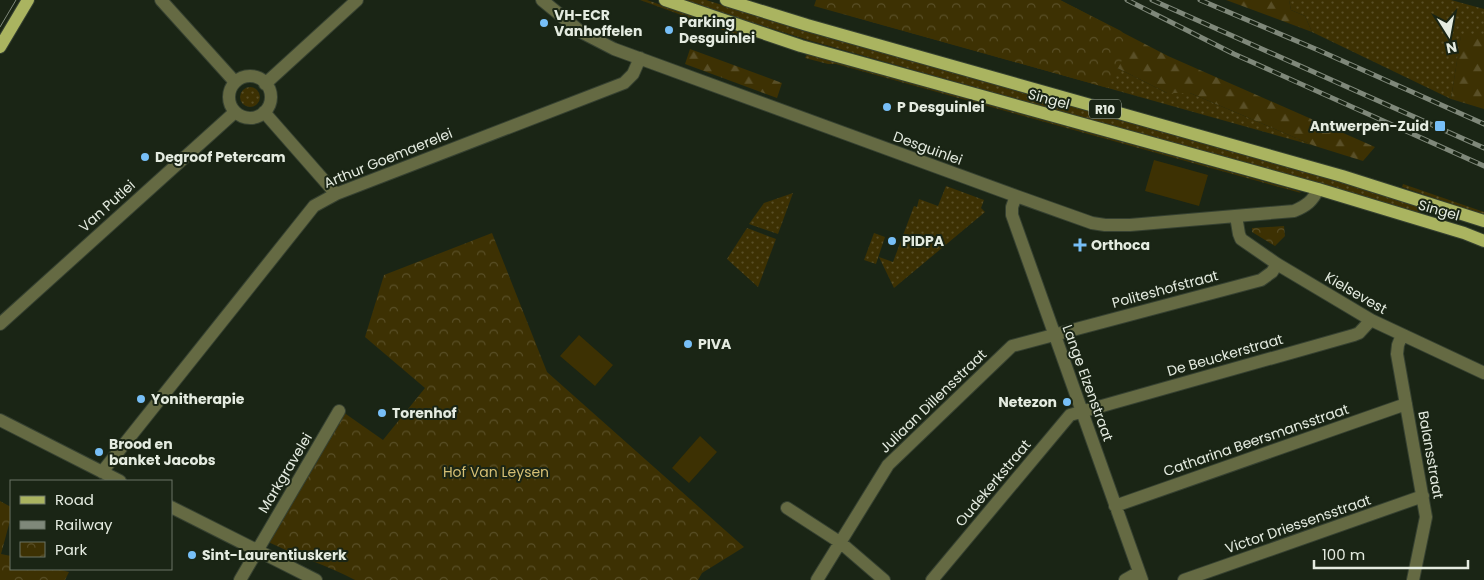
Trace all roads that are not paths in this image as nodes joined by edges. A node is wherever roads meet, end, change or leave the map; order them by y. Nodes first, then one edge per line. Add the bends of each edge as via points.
1 (28, 0) edge
2 (161, 0) edge
3 (357, 0) edge
4 (542, 0) edge
5 (665, 0) edge
6 (726, 0) edge
7 (0, 47) edge
8 (640, 58) junction
9 (235, 82) junction
10 (265, 84) junction
11 (235, 112) junction
12 (264, 112) junction
13 (1318, 189) junction
14 (336, 194) junction
15 (1016, 196) junction
16 (1236, 216) junction
17 (1484, 220) edge
18 (1484, 241) edge
19 (1277, 264) junction
20 (1371, 320) junction
21 (0, 324) edge
22 (1054, 334) junction
23 (1402, 335) junction
24 (1484, 372) edge
25 (1406, 404) junction
26 (339, 411) dead end
27 (1082, 411) junction
28 (0, 420) edge
29 (102, 472) junction
30 (118, 480) edge
31 (1423, 496) junction
32 (1115, 506) junction
33 (172, 508) edge
34 (787, 508) dead end
35 (841, 543) junction
36 (256, 550) junction
37 (1140, 576) edge
38 (240, 580) edge
39 (316, 580) edge
40 (817, 580) edge
41 (884, 580) edge
42 (932, 580) edge
43 (1125, 580) edge
44 (1184, 580) edge
45 (1413, 580) edge

1 - 7 main road
2 - 9 street
3 - 10 street
4 - 8 street, Desguinlei via 581,32
5 - 13 main road, Singel / R10 via 801,46
6 - 17 main road, Singel / R10 via 1342,176
8 - 14 street, Arthur Goemaerelei via 633,74 624,82
8 - 15 street, Desguinlei
9 - 10 street via 254,77
9 - 11 street via 229,93
10 - 12 street via 270,95
11 - 12 street via 246,118
11 - 21 street, Van Putlei
12 - 14 street
13 - 16 street, Desguinlei via 1313,200 1302,208
13 - 18 main road, Singel / R10
14 - 29 street, Arthur Goemaerelei via 314,206
15 - 16 street, Desguinlei via 1105,225
15 - 22 street, Lange Elzenstraat via 1012,215
16 - 19 street, Kielsevest via 1241,239
19 - 20 street, Kielsevest
19 - 22 street, Politeshofstraat via 1260,280
20 - 23 street, Kielsevest
20 - 27 street, De Beuckerstraat via 1354,335
22 - 27 street, Lange Elzenstraat
22 - 35 street, Juliaan Dillensstraat via 1012,346 888,465
23 - 24 street, Kielsevest
23 - 25 street, Balansstraat via 1397,354
25 - 31 street, Balansstraat
25 - 32 street, Catharina Beersmansstraat
26 - 36 street, Markgravelei
27 - 32 street, Lange Elzenstraat
27 - 42 street, Oudekerkstraat via 1070,415
28 - 29 street
29 - 30 street
31 - 44 street, Victor Driessensstraat
31 - 45 street, Balansstraat via 1426,524
32 - 37 street, Lange Elzenstraat
33 - 36 street
34 - 35 street
35 - 40 street, Juliaan Dillensstraat
35 - 41 street
36 - 38 street, Markgravelei
36 - 39 street
37 - 43 street

